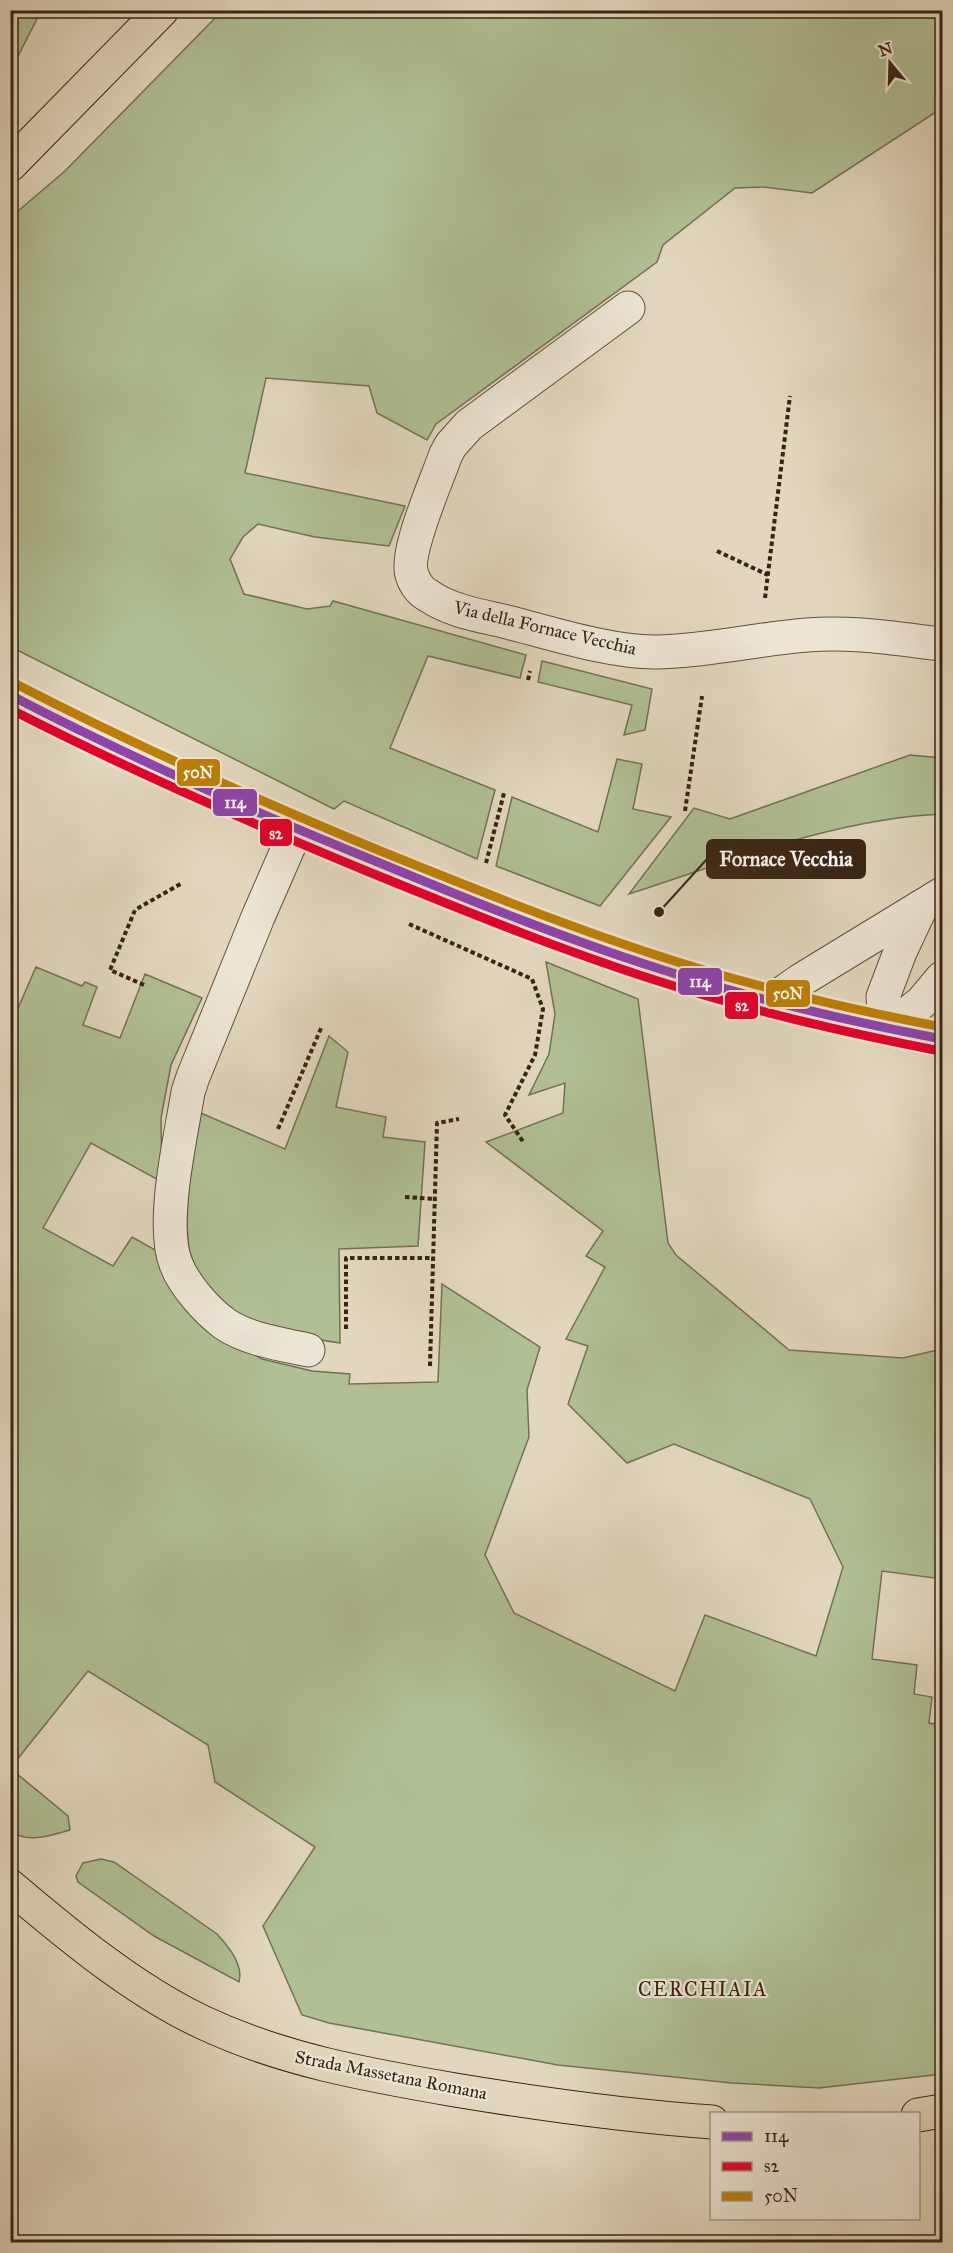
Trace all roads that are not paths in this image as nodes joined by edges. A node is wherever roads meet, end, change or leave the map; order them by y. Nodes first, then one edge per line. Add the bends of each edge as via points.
1 (162, 10) edge
2 (10, 165) edge
3 (628, 308) dead end
4 (942, 644) edge
5 (10, 695) edge
6 (296, 830) junction
7 (932, 901) edge
8 (942, 978) edge
9 (771, 1001) junction
10 (888, 1029) junction
11 (941, 1041) edge
12 (308, 1350) dead end
13 (10, 1886) edge
14 (942, 2111) edge
15 (920, 2115) edge
16 (710, 2122) edge

1 - 2 main road
3 - 4 street, Via della Fornace Vecchia via 469,425 451,445 411,556 412,576 419,588 441,603 472,613 642,652 818,634
5 - 6 main road via 125,753
6 - 9 main road via 538,927 699,982
6 - 12 street via 193,1077 170,1224 176,1264 193,1293 226,1324 264,1340
7 - 9 street
7 - 10 street via 900,952 883,997
8 - 10 street via 922,1002
9 - 10 main road
10 - 11 main road
13 - 16 main road, Strada Massetana Romana via 155,1997 265,2048 353,2072 494,2096
14 - 15 main road

